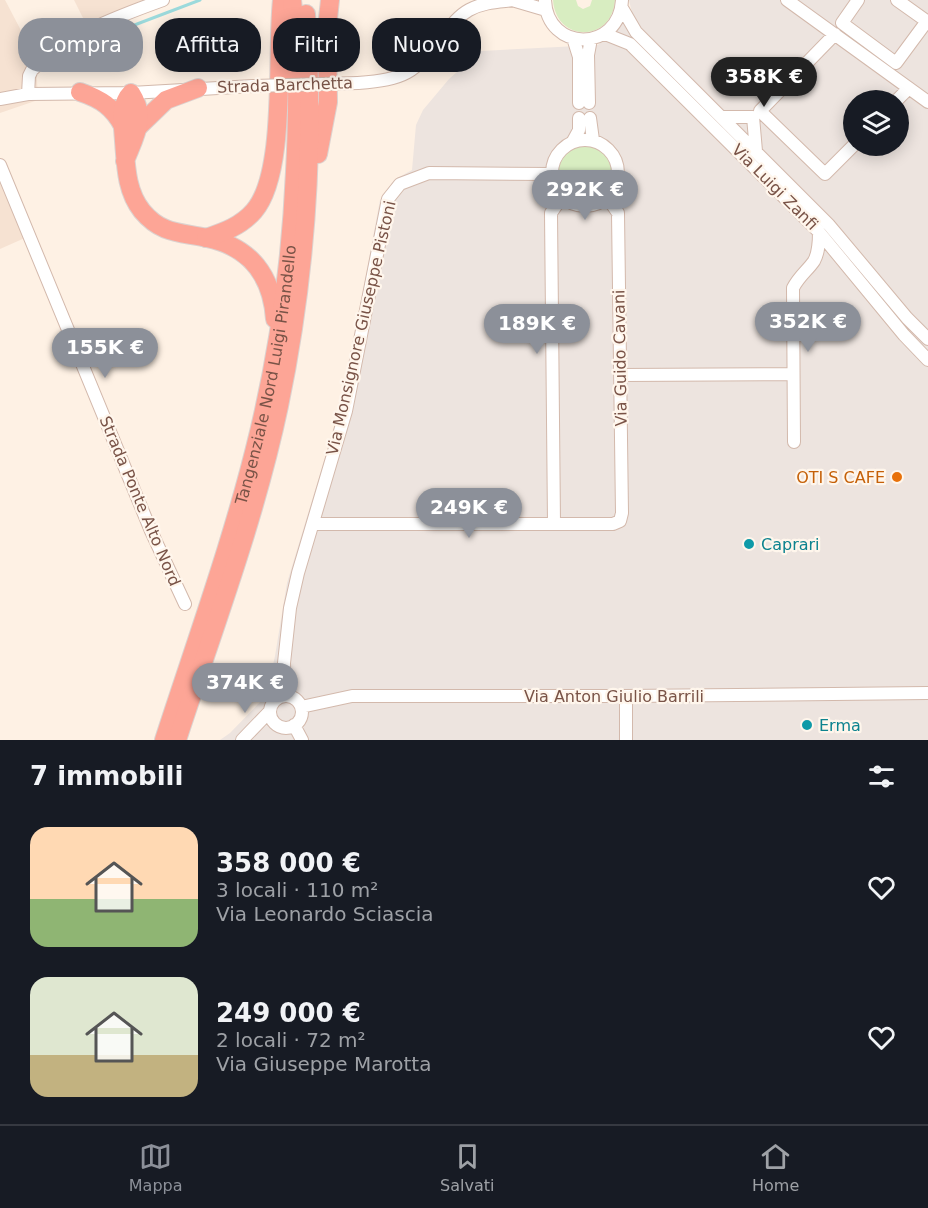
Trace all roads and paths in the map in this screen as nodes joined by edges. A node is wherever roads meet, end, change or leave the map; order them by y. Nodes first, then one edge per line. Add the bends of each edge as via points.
1 (163, 0) edge
2 (282, 0) edge
3 (292, 0) edge
4 (305, 0) edge
5 (330, 0) edge
6 (513, 0) edge
7 (787, 0) edge
8 (858, 0) edge
9 (897, 0) edge
10 (622, 4) edge
11 (545, 5) edge
12 (927, 21) edge
13 (605, 34) junction
14 (835, 34) junction
15 (573, 38) junction
16 (591, 39) junction
17 (198, 88) junction
18 (909, 88) joint
19 (80, 92) junction
20 (131, 93) junction
21 (28, 94) junction
22 (0, 99) edge
23 (928, 102) edge
24 (757, 114) junction
25 (722, 117) junction
26 (130, 127) junction
27 (592, 140) junction
28 (573, 141) junction
29 (756, 151) junction
30 (843, 156) edge
31 (0, 165) edge
32 (552, 174) junction
33 (562, 197) junction
34 (607, 198) junction
35 (306, 226) junction
36 (819, 232) junction
37 (206, 238) junction
38 (840, 259) junction
39 (814, 261) junction
40 (915, 327) junction
41 (928, 332) edge
42 (928, 339) edge
43 (928, 360) edge
44 (273, 370) junction
45 (793, 374) junction
46 (621, 375) junction
47 (794, 442) dead end
48 (313, 524) junction
49 (554, 524) junction
50 (186, 604) dead end
51 (928, 693) edge
52 (285, 696) junction
53 (626, 696) junction
54 (301, 707) junction
55 (270, 711) junction
56 (294, 725) junction
57 (164, 740) edge
58 (177, 740) edge
59 (242, 740) edge
60 (302, 740) edge
61 (627, 740) edge

1 - 21 street via 72,39 32,70
2 - 37 highway via 271,177 261,201 247,219
3 - 44 highway, Tangenziale Nord Luigi Pirandello via 297,101 293,221
4 - 35 highway, Tangenziale Nord Luigi Pirandello via 310,116
5 - 35 highway via 328,102
6 - 11 street, Strada Barchetta
6 - 17 street, Strada Barchetta, bridge via 490,2 467,11 428,57 400,77 358,83
7 - 14 street
8 - 12 street via 842,24 896,63
9 - 12 street
10 - 13 street via 617,21
10 - 25 street, Via Luigi Zanfi via 636,32
11 - 15 street via 555,28
13 - 16 street
13 - 36 street, Via Luigi Zanfi via 630,44
14 - 18 street
14 - 24 street
15 - 16 street
15 - 16 street via 584,103
17 - 20 street, Strada Barchetta
17 - 26 highway via 166,100
18 - 23 street
19 - 20 street, Strada Barchetta
19 - 21 street, Strada Barchetta
19 - 26 highway via 98,98
20 - 26 highway via 123,107
21 - 22 street, Strada Barchetta
24 - 25 street
24 - 29 street
24 - 30 street via 825,174
25 - 29 street, Via Luigi Zanfi
26 - 37 highway via 125,161 128,184 142,211 171,232
27 - 28 street
27 - 28 street via 584,118
27 - 34 street via 608,148 618,168 616,184
28 - 32 street via 557,155
29 - 40 street, Via Luigi Zanfi via 829,225
31 - 50 street, Strada Ponte Alto Nord via 151,531
32 - 33 street
32 - 48 street, Via Monsignore Giuseppe Pistoni via 429,173 400,184 388,199 346,411
33 - 34 street via 587,206
33 - 49 street via 551,213
34 - 46 street, Via Guido Cavani via 618,213
35 - 58 highway, Tangenziale Nord Luigi Pirandello via 279,407 242,539
36 - 38 street, Via Luigi Zanfi
36 - 39 street
37 - 44 highway via 241,251 267,280 274,309
38 - 39 street
38 - 43 street, Via Luigi Zanfi
39 - 45 street via 793,288
40 - 41 street
40 - 42 street, Via Luigi Zanfi
44 - 57 highway, Tangenziale Nord Luigi Pirandello via 230,534
45 - 46 street
45 - 47 street
46 - 49 street, Via Guido Cavani via 620,521
48 - 49 street
48 - 52 street, Via Monsignore Giuseppe Pistoni via 290,608
51 - 53 street, Via Anton Giulio Barrili
52 - 54 street via 295,699
52 - 55 street via 276,699
53 - 54 street, Via Anton Giulio Barrili via 352,696
53 - 61 street
54 - 56 street via 301,717
55 - 56 street via 276,724 285,728
55 - 59 street
56 - 60 street

